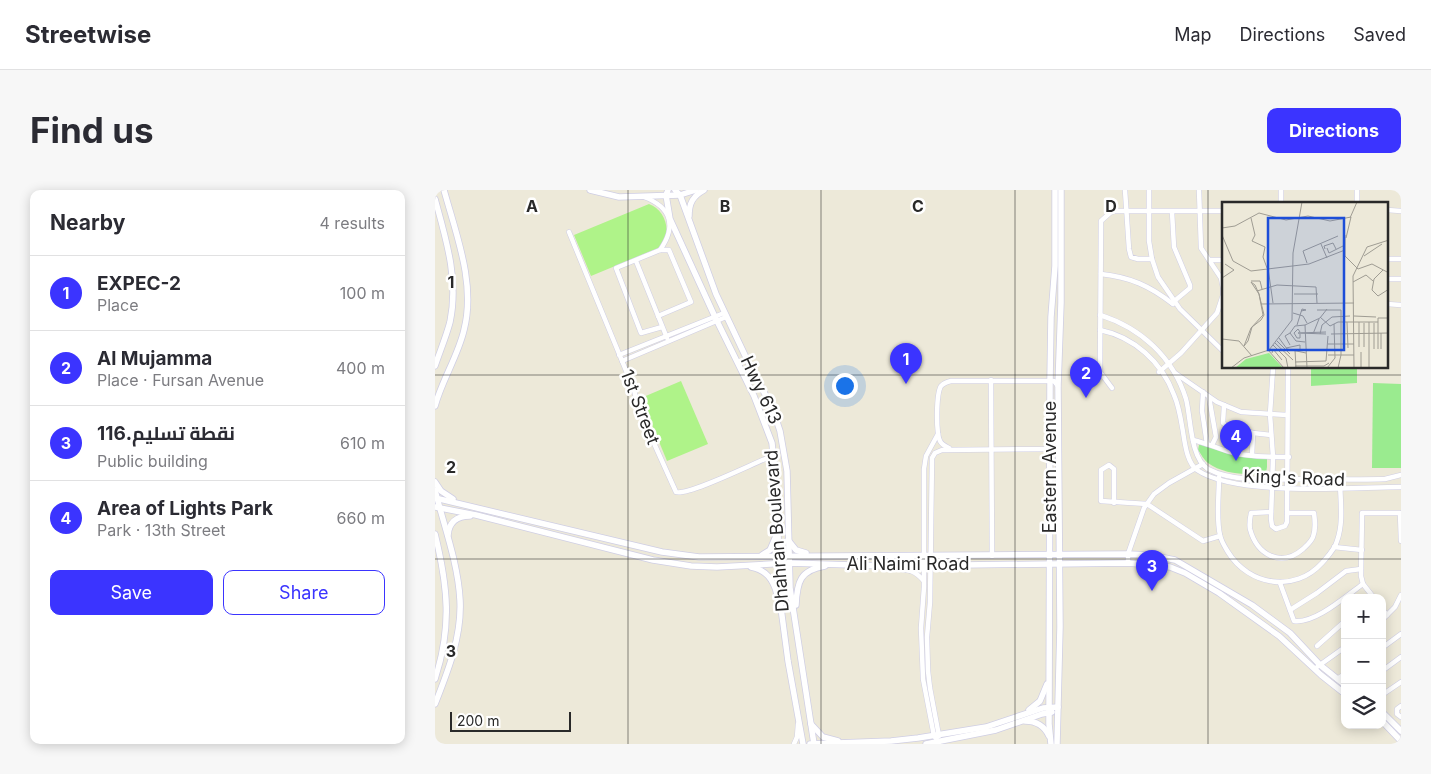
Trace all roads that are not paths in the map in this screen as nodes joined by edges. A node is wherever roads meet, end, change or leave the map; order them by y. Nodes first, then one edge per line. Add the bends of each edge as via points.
1 (444, 190) edge
2 (590, 190) edge
3 (696, 190) edge
4 (704, 190) edge
5 (1055, 190) edge
6 (1061, 190) edge
7 (1125, 190) edge
8 (1149, 190) edge
9 (1199, 190) edge
10 (677, 192) edge
11 (667, 193) edge
12 (642, 196) junction
13 (435, 199) edge
14 (1126, 212) junction
15 (1148, 212) junction
16 (1173, 212) junction
17 (1200, 212) junction
18 (1222, 212) edge
19 (670, 219) junction
20 (689, 220) junction
21 (569, 232) dead end
22 (660, 250) junction
23 (1152, 259) junction
24 (1209, 260) junction
25 (1222, 260) edge
26 (636, 261) junction
27 (1101, 274) junction
28 (1158, 277) junction
29 (1222, 283) edge
30 (1150, 287) junction
31 (1173, 302) junction
32 (1222, 304) edge
33 (725, 315) junction
34 (1100, 315) junction
35 (658, 316) junction
36 (717, 319) junction
37 (663, 327) junction
38 (1100, 330) junction
39 (1201, 330) junction
40 (666, 336) junction
41 (669, 342) junction
42 (1222, 350) edge
43 (619, 355) junction
44 (622, 361) junction
45 (1169, 363) junction
46 (435, 366) edge
47 (1273, 369) edge
48 (1288, 369) edge
49 (1160, 371) junction
50 (1174, 372) junction
51 (991, 380) junction
52 (1050, 380) junction
53 (1058, 386) junction
54 (1112, 388) dead end
55 (1203, 392) junction
56 (1209, 397) junction
57 (1217, 402) junction
58 (1224, 405) junction
59 (435, 406) edge
60 (1211, 406) junction
61 (1202, 407) junction
62 (1270, 414) junction
63 (1287, 414) junction
64 (1253, 433) junction
65 (938, 434) junction
66 (1271, 434) junction
67 (1193, 440) junction
68 (1058, 444) junction
69 (1210, 444) junction
70 (991, 449) junction
71 (1050, 449) junction
72 (953, 450) junction
73 (1252, 455) junction
74 (1273, 457) junction
75 (1289, 457) junction
76 (765, 459) dead end
77 (1203, 464) junction
78 (1195, 469) junction
79 (1219, 474) junction
80 (1401, 475) edge
81 (1272, 479) junction
82 (1288, 479) junction
83 (1340, 479) junction
84 (1219, 480) junction
85 (435, 482) edge
86 (1272, 487) junction
87 (1400, 487) edge
88 (1288, 488) junction
89 (1340, 489) junction
90 (435, 490) edge
91 (436, 498) edge
92 (1114, 503) junction
93 (465, 504) junction
94 (1147, 504) junction
95 (437, 507) edge
96 (1271, 512) junction
97 (1287, 513) junction
98 (476, 516) junction
99 (778, 529) junction
100 (435, 536) edge
101 (1219, 536) junction
102 (788, 539) junction
103 (1401, 541) edge
104 (448, 542) junction
105 (1334, 547) junction
106 (1362, 550) junction
107 (1128, 554) junction
108 (1059, 555) junction
109 (789, 556) junction
110 (817, 556) junction
111 (927, 556) junction
112 (991, 556) junction
113 (1049, 556) junction
114 (753, 557) junction
115 (779, 560) junction
116 (789, 563) junction
117 (1049, 563) junction
118 (1059, 563) junction
119 (1128, 563) junction
120 (841, 564) junction
121 (741, 565) junction
122 (927, 565) junction
123 (884, 566) junction
124 (1361, 569) junction
125 (924, 581) junction
126 (1280, 583) junction
127 (1363, 584) junction
128 (1371, 594) edge
129 (1401, 596) edge
130 (781, 608) junction
131 (1290, 610) junction
132 (1387, 615) edge
133 (795, 620) junction
134 (1341, 625) edge
135 (1401, 634) edge
136 (1386, 645) edge
137 (1317, 646) dead end
138 (1341, 650) edge
139 (1401, 657) edge
140 (1317, 667) junction
141 (1386, 668) edge
142 (1050, 672) junction
143 (1341, 677) edge
144 (435, 679) edge
145 (1335, 682) junction
146 (1401, 682) edge
147 (1342, 684) edge
148 (1341, 689) edge
149 (1386, 692) edge
150 (435, 704) edge
151 (1401, 706) edge
152 (1058, 709) junction
153 (1049, 710) junction
154 (1386, 716) edge
155 (1401, 717) edge
156 (1020, 719) junction
157 (798, 720) junction
158 (810, 722) junction
159 (1386, 726) edge
160 (1400, 729) edge
161 (937, 735) junction
162 (1401, 740) edge
163 (1051, 741) edge
164 (850, 743) junction
165 (940, 743) edge
166 (795, 744) edge
167 (803, 744) edge
168 (812, 744) edge
169 (926, 744) edge
170 (1057, 744) edge

1 - 59 main road via 465,268 468,305 462,338
2 - 12 main road via 619,197
3 - 10 main road
4 - 20 main road via 691,202
5 - 52 main road, Eastern Avenue
6 - 53 main road, Eastern Avenue
7 - 14 street
8 - 15 street
9 - 17 street
10 - 11 main road
10 - 20 main road, Hwy 613
11 - 12 main road
11 - 19 main road, Dhahran Boulevard
12 - 19 street via 655,201
13 - 46 main road via 451,261 453,291 450,320
14 - 15 street
14 - 23 street via 1131,257
14 - 27 street via 1111,212 1101,221
15 - 16 street
15 - 23 street
16 - 17 street
16 - 31 street via 1175,247 1190,288
17 - 18 street
17 - 24 street via 1201,248
19 - 22 street via 668,236
19 - 36 main road, Dhahran Boulevard
20 - 33 main road, Hwy 613
21 - 43 street, 1st Street
22 - 26 street
22 - 35 street via 669,250 691,302
23 - 28 street
24 - 25 street
24 - 29 street
26 - 35 street
26 - 37 street via 616,268 641,333
27 - 30 street
27 - 34 street
28 - 30 street
28 - 31 street
30 - 31 street
31 - 39 street
32 - 39 street
33 - 36 street
33 - 102 main road, Hwy 613 via 773,407 780,431 787,470
34 - 38 street
34 - 45 street via 1132,328
35 - 37 street
36 - 40 street
36 - 41 street
36 - 99 main road, Dhahran Boulevard via 754,396 772,443
37 - 40 street
38 - 49 street via 1139,346
38 - 54 street via 1100,372
39 - 42 street
39 - 45 street
40 - 41 street
40 - 43 street
41 - 44 street
43 - 44 street, 1st Street
44 - 76 street, 1st Street via 639,410 676,492 681,494 698,488
45 - 49 street
45 - 50 street
47 - 62 street
48 - 63 street
49 - 78 street via 1175,397 1189,459
50 - 55 street
50 - 67 street via 1185,397
51 - 52 street
51 - 65 street via 951,381 941,386
51 - 70 street
52 - 53 street
52 - 71 main road, Eastern Avenue
53 - 68 main road, Eastern Avenue
55 - 56 street
55 - 61 street
56 - 57 street
56 - 60 street
57 - 58 street
57 - 60 street
58 - 62 street via 1241,412
58 - 64 street via 1223,423
60 - 61 street
60 - 69 street via 1216,437
61 - 69 street
62 - 63 street
62 - 66 street
63 - 75 street
64 - 66 street
64 - 73 street
65 - 72 street via 941,443
65 - 111 street via 925,462
66 - 74 street
67 - 69 street
67 - 77 street via 1198,459
68 - 71 street
68 - 108 main road, Eastern Avenue
69 - 73 street via 1226,451
70 - 71 street
70 - 72 street
70 - 112 street
71 - 113 main road, Eastern Avenue
72 - 111 street via 938,451 932,458
73 - 74 street
74 - 75 street
74 - 81 street
75 - 82 street
77 - 78 street
77 - 79 street, King's Road
78 - 84 street, King's Road
78 - 94 street via 1169,483
79 - 81 street, King's Road
79 - 84 street
80 - 83 street, King's Road via 1385,479
81 - 82 street, King's Road
81 - 86 street
82 - 83 street, King's Road
82 - 88 street
83 - 89 street
84 - 86 street, King's Road
84 - 101 street
85 - 93 main road via 445,494
86 - 88 street, King's Road
86 - 96 street
87 - 89 street, King's Road
88 - 89 street, King's Road
88 - 97 street
89 - 105 street via 1340,526
90 - 91 main road
91 - 93 main road, Ali Naimi Road
91 - 95 main road
92 - 92 street via 1101,501 1101,470 1109,465 1114,469
92 - 94 street
93 - 114 main road, Ali Naimi Road via 662,552 699,557
94 - 101 street via 1203,541
94 - 107 street
95 - 98 main road, Ali Naimi Road
95 - 104 main road
96 - 97 street via 1272,526 1276,529 1285,526
96 - 97 street via 1251,513 1249,527 1262,550 1275,558 1297,555 1313,538 1314,514
98 - 104 main road via 455,520
98 - 121 main road, Ali Naimi Road via 653,560 705,567
99 - 114 main road via 770,550
99 - 115 main road, Dhahran Boulevard
100 - 144 main road via 445,580 447,615 443,650
101 - 126 street via 1233,560 1249,574 1271,583
102 - 109 main road, Hwy 613
102 - 110 main road via 796,550
103 - 106 street via 1400,513 1362,513
104 - 150 main road via 458,585 460,614 456,646
105 - 106 street
105 - 126 street via 1319,567 1306,576
106 - 124 street
107 - 108 main road, Ali Naimi Road
107 - 119 street
107 - 140 main road, Ali Naimi Road via 1175,560 1252,605 1290,633
108 - 113 main road, Ali Naimi Road
108 - 118 main road, Eastern Avenue
109 - 110 main road, Ali Naimi Road
109 - 115 main road, Ali Naimi Road
109 - 116 main road, Hwy 613
110 - 111 main road, Ali Naimi Road
111 - 112 main road, Ali Naimi Road
111 - 122 street
112 - 113 main road, Ali Naimi Road
113 - 117 main road, Eastern Avenue
114 - 115 main road, Ali Naimi Road
115 - 116 main road, Ali Naimi Road
115 - 121 main road, Ali Naimi Road
115 - 130 main road, Dhahran Boulevard
116 - 120 main road, Ali Naimi Road
116 - 133 main road, Hwy 613
117 - 118 main road, Ali Naimi Road
117 - 122 main road, Ali Naimi Road
117 - 142 main road, Eastern Avenue
118 - 119 main road, Ali Naimi Road
118 - 152 main road, Eastern Avenue
119 - 140 main road, Ali Naimi Road via 1170,567 1185,573 1219,592
120 - 123 main road, Ali Naimi Road
120 - 133 main road via 818,567 803,576 797,586
121 - 130 main road via 762,570 771,578
122 - 123 main road, Ali Naimi Road
122 - 125 street
122 - 161 street via 929,688
123 - 125 street via 909,570
124 - 127 street
124 - 131 street via 1346,572
125 - 161 street via 921,628 923,679
126 - 131 street
127 - 128 street
127 - 131 street via 1306,621 1294,621
129 - 132 street
130 - 157 main road, Dhahran Boulevard
133 - 158 main road, Hwy 613
134 - 137 street
135 - 136 street
138 - 140 street
139 - 141 street
140 - 145 main road, Ali Naimi Road
142 - 153 main road, Eastern Avenue
142 - 156 main road via 1040,701
143 - 145 street
145 - 147 main road, Ali Naimi Road
145 - 148 main road, Ali Naimi Road
146 - 149 street
151 - 155 street via 1397,714
152 - 153 main road
152 - 170 main road, Eastern Avenue
153 - 156 main road
153 - 163 main road, Eastern Avenue
154 - 160 main road
156 - 161 main road
156 - 163 main road via 1040,724
156 - 165 main road via 987,733
157 - 166 street
157 - 167 main road, Dhahran Boulevard
158 - 164 main road via 823,736
158 - 168 main road, Hwy 613
159 - 162 main road
161 - 164 main road
161 - 165 street
164 - 168 main road
165 - 169 main road

